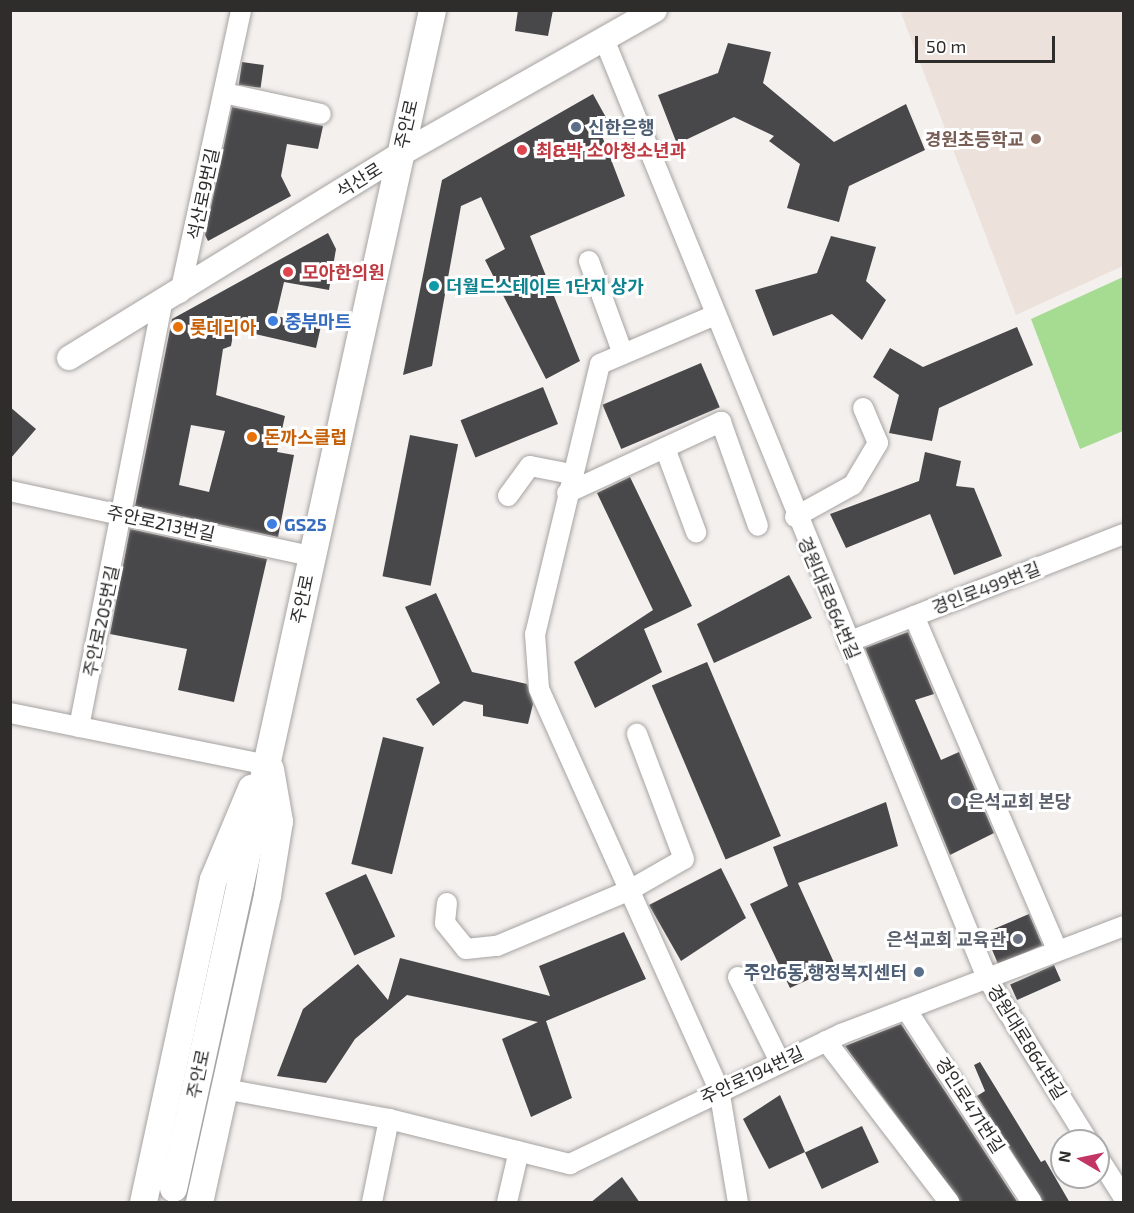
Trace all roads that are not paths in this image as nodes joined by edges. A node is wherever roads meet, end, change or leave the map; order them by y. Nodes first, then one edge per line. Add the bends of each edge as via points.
1 (241, 10) edge
2 (432, 10) edge
3 (655, 10) edge
4 (604, 39) junction
5 (224, 93) junction
6 (321, 114) dead end
7 (399, 155) junction
8 (589, 261) dead end
9 (171, 297) junction
10 (715, 315) junction
11 (623, 354) junction
12 (69, 358) dead end
13 (863, 408) dead end
14 (665, 448) junction
15 (569, 484) junction
16 (10, 491) edge
17 (508, 496) dead end
18 (123, 514) junction
19 (795, 517) junction
20 (758, 526) dead end
21 (696, 532) dead end
22 (1124, 534) edge
23 (311, 556) junction
24 (914, 616) junction
25 (848, 642) junction
26 (10, 713) edge
27 (79, 727) junction
28 (637, 734) dead end
29 (265, 759) junction
30 (628, 891) junction
31 (447, 903) dead end
32 (1124, 926) edge
33 (1057, 951) junction
34 (738, 976) dead end
35 (987, 978) junction
36 (906, 1009) junction
37 (826, 1041) junction
38 (780, 1062) junction
39 (224, 1089) junction
40 (719, 1089) junction
41 (388, 1119) junction
42 (1081, 1129) edge
43 (519, 1151) junction
44 (1110, 1176) edge
45 (173, 1188) dead end
46 (1124, 1198) edge
47 (143, 1203) edge
48 (199, 1203) edge
49 (372, 1203) edge
50 (507, 1203) edge
51 (738, 1203) edge
52 (949, 1203) edge
53 (1032, 1203) edge

1 - 5 street, 석산로9번길
2 - 7 main road, 주안로
3 - 4 street, 석산로
4 - 7 street, 석산로
4 - 10 street, 경원대로864번길
5 - 6 street
5 - 9 street, 석산로9번길
7 - 9 street, 석산로
7 - 23 main road, 주안로
8 - 11 street
9 - 12 street, 석산로
9 - 18 street, 석산로9번길
10 - 11 street
10 - 19 street, 경원대로864번길
11 - 15 street via 600,364
13 - 19 street via 878,442 853,485
14 - 15 street
14 - 20 street via 721,422
14 - 21 street
15 - 17 street via 530,466
15 - 30 street via 535,634 539,688 586,780
16 - 18 street, 주안로213번길
18 - 23 street, 주안로213번길
18 - 27 street, 주안로205번길
19 - 25 street, 경원대로864번길
22 - 24 street, 경인로499번길
23 - 29 main road, 주안로
24 - 25 street, 경인로499번길
24 - 33 street
25 - 35 street, 경원대로864번길
26 - 27 street
27 - 29 street
28 - 30 street via 684,860
29 - 39 main road via 279,821
29 - 45 main road, 주안로
29 - 47 main road via 213,879
30 - 31 street via 497,946 466,949 445,923
30 - 40 street
32 - 33 street, 주안로194번길
33 - 35 street, 주안로194번길
34 - 38 street
35 - 36 street, 주안로194번길
35 - 42 street, 경원대로864번길
36 - 37 street, 주안로194번길
36 - 53 street, 경인로471번길
37 - 38 street, 주안로194번길
37 - 52 street
38 - 40 street, 주안로194번길
39 - 41 street, 주안로194번길
39 - 48 main road
40 - 43 street, 주안로194번길 via 570,1164
40 - 51 street
41 - 43 street, 주안로194번길
41 - 49 street
43 - 50 street
44 - 46 street

